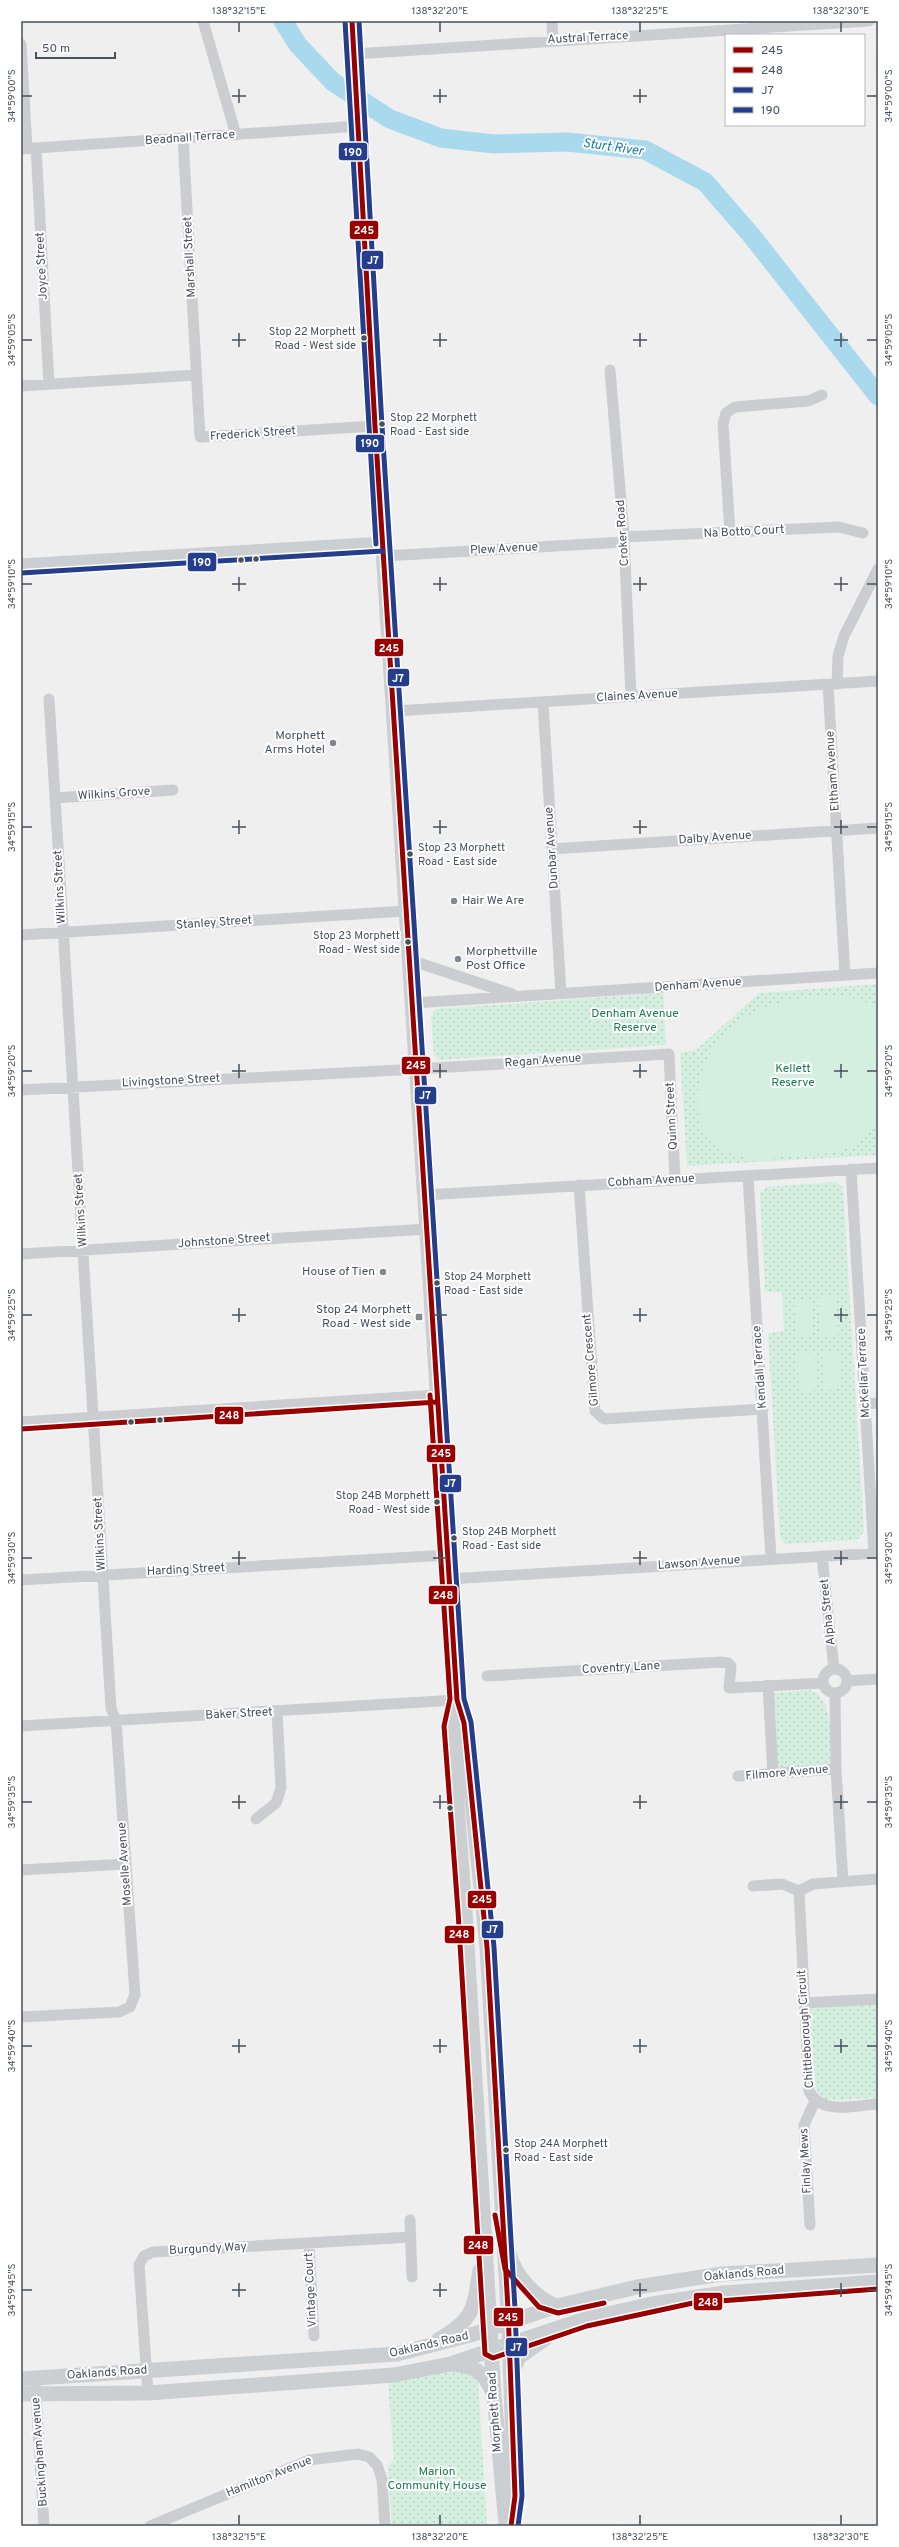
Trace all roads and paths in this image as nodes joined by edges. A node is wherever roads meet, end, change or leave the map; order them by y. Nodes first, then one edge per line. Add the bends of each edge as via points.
1 (203, 21) edge
2 (352, 21) edge
3 (552, 21) edge
4 (870, 21) edge
5 (720, 26) edge
6 (553, 40) junction
7 (21, 44) edge
8 (354, 54) junction
9 (359, 120) junction
10 (236, 135) junction
11 (183, 138) junction
12 (28, 148) edge
13 (610, 370) dead end
14 (196, 375) junction
15 (49, 384) junction
16 (21, 386) edge
17 (822, 395) dead end
18 (375, 426) junction
19 (730, 532) junction
20 (863, 533) dead end
21 (624, 540) junction
22 (383, 550) junction
23 (21, 566) edge
24 (878, 569) edge
25 (878, 681) edge
26 (832, 685) junction
27 (631, 696) junction
28 (49, 699) dead end
29 (543, 702) junction
30 (395, 711) junction
31 (173, 790) dead end
32 (55, 798) junction
33 (878, 828) edge
34 (837, 830) junction
35 (552, 849) junction
36 (406, 911) junction
37 (63, 932) junction
38 (21, 935) edge
39 (410, 960) junction
40 (878, 973) edge
41 (846, 975) junction
42 (561, 993) junction
43 (519, 996) junction
44 (414, 1004) junction
45 (669, 1054) joint
46 (418, 1070) junction
47 (72, 1086) junction
48 (21, 1090) edge
49 (878, 1168) edge
50 (851, 1170) junction
51 (748, 1176) junction
52 (675, 1179) junction
53 (579, 1186) junction
54 (424, 1195) junction
55 (427, 1229) junction
56 (83, 1250) junction
57 (21, 1254) edge
58 (437, 1395) junction
59 (878, 1403) edge
60 (865, 1404) junction
61 (763, 1409) junction
62 (94, 1417) junction
63 (21, 1422) edge
64 (876, 1553) edge
65 (448, 1555) junction
66 (822, 1556) junction
67 (771, 1559) junction
68 (102, 1576) junction
69 (449, 1579) junction
70 (21, 1580) edge
71 (834, 1669) junction
72 (487, 1676) dead end
73 (878, 1679) edge
74 (847, 1681) junction
75 (823, 1682) junction
76 (768, 1685) junction
77 (835, 1693) junction
78 (457, 1700) junction
79 (277, 1711) junction
80 (116, 1721) junction
81 (21, 1726) edge
82 (836, 1769) junction
83 (773, 1774) junction
84 (738, 1776) dead end
85 (256, 1819) dead end
86 (125, 1864) junction
87 (21, 1870) edge
88 (878, 1879) edge
89 (843, 1881) junction
90 (753, 1886) dead end
91 (798, 1891) junction
92 (878, 1999) edge
93 (804, 2003) junction
94 (21, 2017) edge
95 (815, 2100) junction
96 (878, 2104) edge
97 (410, 2220) dead end
98 (810, 2225) dead end
99 (502, 2228) junction
100 (411, 2237) junction
101 (485, 2239) junction
102 (309, 2244) junction
103 (878, 2265) edge
104 (412, 2277) dead end
105 (878, 2282) edge
106 (557, 2306) junction
107 (509, 2322) junction
108 (565, 2326) junction
109 (490, 2329) junction
110 (314, 2336) dead end
111 (510, 2344) junction
112 (421, 2349) junction
113 (490, 2351) junction
114 (305, 2361) junction
115 (283, 2362) junction
116 (450, 2364) junction
117 (146, 2370) junction
118 (511, 2374) junction
119 (31, 2383) edge
120 (304, 2383) junction
121 (283, 2384) junction
122 (148, 2393) junction
123 (21, 2394) edge
124 (494, 2395) junction
125 (170, 2522) edge
126 (44, 2526) edge
127 (150, 2526) edge
128 (385, 2526) edge
129 (506, 2526) edge
130 (511, 2526) edge

1 - 10 street
2 - 8 main road, Morphett Road
3 - 6 street
4 - 5 street, Austral Terrace
5 - 6 street, Austral Terrace
6 - 8 street, Austral Terrace
7 - 12 street, Joyce Street
8 - 9 main road, Morphett Road
9 - 10 street, Beadnall Terrace
9 - 18 main road, Morphett Road
10 - 11 street, Beadnall Terrace
11 - 12 street, Beadnall Terrace
11 - 14 street, Marshall Street
12 - 15 street, Joyce Street
13 - 21 street, Croker Road
14 - 15 street
14 - 18 street, Frederick Street via 200,437
15 - 16 street
17 - 19 street via 808,402 735,407 726,413 723,424
18 - 22 main road, Morphett Road
19 - 20 street, Na Botto Court via 839,527
19 - 21 street, Na Botto Court
21 - 22 street, Plew Avenue
21 - 27 street, Croker Road
22 - 23 main road
22 - 30 main road, Morphett Road
24 - 26 street, Eltham Avenue via 844,636
25 - 26 street, Claines Avenue
26 - 27 street, Claines Avenue
26 - 34 street, Eltham Avenue
27 - 29 street, Claines Avenue
28 - 32 street, Wilkins Street
29 - 30 street, Claines Avenue
29 - 35 street, Dunbar Avenue
30 - 36 main road, Morphett Road
31 - 32 street, Wilkins Grove
32 - 37 street, Wilkins Street
33 - 34 street, Dalby Avenue
34 - 35 street, Dalby Avenue
34 - 41 street, Eltham Avenue
35 - 42 street, Dunbar Avenue
36 - 37 street, Stanley Street
36 - 39 main road, Morphett Road
37 - 38 street, Stanley Street
37 - 47 street, Wilkins Street
39 - 43 street, Denham Avenue
39 - 44 main road, Morphett Road
40 - 41 street, Denham Avenue
41 - 42 street, Denham Avenue
42 - 43 street, Denham Avenue
43 - 44 street, Denham Avenue
44 - 46 main road, Morphett Road
45 - 46 street, Regan Avenue
45 - 52 street, Quinn Street
46 - 47 street, Livingstone Street
46 - 54 main road, Morphett Road
47 - 48 street, Livingstone Street
47 - 56 street, Wilkins Street
49 - 50 street, Cobham Avenue
50 - 51 street, Cobham Avenue
50 - 60 street, McKellar Terrace
51 - 52 street, Cobham Avenue
51 - 61 street, Kendall Terrace
52 - 53 street, Cobham Avenue
53 - 54 street, Cobham Avenue
53 - 61 street, Gilmore Crescent via 594,1411 604,1419
54 - 55 main road, Morphett Road
55 - 56 street, Johnstone Street
55 - 58 main road, Morphett Road
56 - 57 street, Johnstone Street
56 - 62 street, Wilkins Street
58 - 62 street
58 - 65 main road, Morphett Road
59 - 60 street
60 - 64 street, McKellar Terrace
61 - 67 street, Kendall Terrace
62 - 63 street
62 - 68 street, Wilkins Street
64 - 66 street, Lawson Avenue
65 - 68 street, Harding Street
65 - 69 main road, Morphett Road
66 - 67 street, Lawson Avenue
66 - 71 street, Alpha Street
67 - 69 street, Lawson Avenue
68 - 70 street, Harding Street
68 - 80 street, Wilkins Street via 111,1708
69 - 78 main road, Morphett Road
71 - 74 street via 844,1673
71 - 75 street via 827,1672
72 - 76 street, Coventry Lane via 728,1662 731,1666 729,1688
73 - 74 street
74 - 77 street via 844,1690
75 - 76 street
75 - 77 street via 827,1690
76 - 83 street
77 - 82 street
78 - 79 street, Baker Street
78 - 99 main road, Morphett Road via 464,1723 481,1874
78 - 101 main road, Morphett Road via 450,1725 465,1911
79 - 80 street, Baker Street
79 - 85 street via 281,1788 276,1803
80 - 81 street, Baker Street
80 - 86 street, Moselle Avenue
82 - 83 street, Filmore Avenue
82 - 89 street
83 - 84 street, Filmore Avenue
86 - 87 street
86 - 94 street, Moselle Avenue via 135,1994 130,2007 119,2012
88 - 89 street
89 - 91 street via 813,1884
90 - 91 street via 782,1884
91 - 93 street, Chittleborough Circuit
92 - 93 street
93 - 95 street, Chittleborough Circuit via 808,2085
95 - 96 street, Chittleborough Circuit via 830,2107
95 - 98 street, Finlay Mews via 804,2125
97 - 100 street
99 - 106 main road via 512,2266 544,2302
99 - 107 main road, Morphett Road
100 - 102 street, Burgundy Way
100 - 104 street
101 - 109 main road, Morphett Road
101 - 112 main road via 475,2303 468,2319
102 - 110 street, Vintage Court
102 - 117 street, Burgundy Way via 153,2252 144,2256 140,2265
103 - 106 main road, Oaklands Road via 722,2274 637,2287
105 - 108 main road, Oaklands Road via 692,2296 612,2312
106 - 107 main road, Oaklands Road
107 - 109 main road, Oaklands Road
107 - 111 main road, Morphett Road
108 - 111 main road, Oaklands Road
108 - 118 main road, Morphett Road via 525,2351 519,2357
109 - 112 main road, Oaklands Road
109 - 113 main road, Morphett Road
111 - 113 main road, Oaklands Road
111 - 118 main road, Morphett Road
112 - 114 main road, Oaklands Road via 361,2358
113 - 116 main road, Oaklands Road
113 - 124 main road, Morphett Road
114 - 115 main road, Oaklands Road
114 - 120 main road via 300,2369
115 - 117 main road, Oaklands Road
115 - 121 main road via 289,2371
116 - 120 main road, Oaklands Road via 394,2376
116 - 124 main road, Oaklands Road via 473,2367 482,2373
117 - 119 main road, Oaklands Road
117 - 122 street, Burgundy Way
118 - 130 main road, Morphett Road via 514,2496
119 - 122 main road, Oaklands Road
119 - 123 main road, Oaklands Road
119 - 126 street, Buckingham Avenue
120 - 121 main road, Oaklands Road
121 - 122 main road, Oaklands Road
124 - 129 main road, Morphett Road
125 - 127 street, Hamilton Avenue
125 - 128 street, Hamilton Avenue via 309,2460 358,2454 369,2457 377,2465 382,2479

